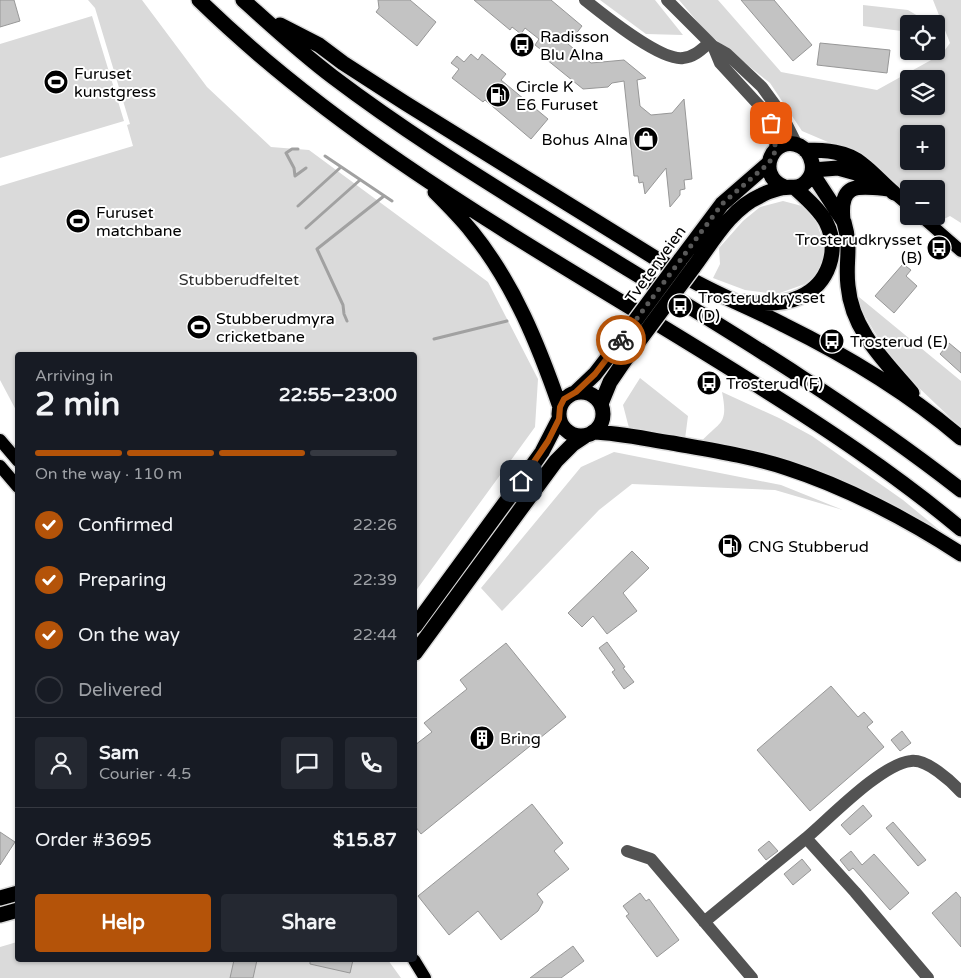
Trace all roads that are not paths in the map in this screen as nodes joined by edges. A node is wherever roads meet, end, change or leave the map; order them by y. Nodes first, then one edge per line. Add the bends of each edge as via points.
1 (199, 0) edge
2 (243, 0) edge
3 (585, 0) edge
4 (668, 0) edge
5 (258, 13) junction
6 (711, 44) junction
7 (801, 147) junction
8 (772, 156) junction
9 (812, 171) junction
10 (417, 173) junction
11 (887, 187) junction
12 (790, 188) junction
13 (900, 198) edge
14 (839, 220) junction
15 (931, 225) edge
16 (961, 251) edge
17 (737, 301) junction
18 (576, 392) junction
19 (601, 404) junction
20 (922, 406) junction
21 (559, 413) junction
22 (589, 434) junction
23 (961, 438) edge
24 (0, 440) edge
25 (15, 458) edge
26 (0, 466) edge
27 (15, 484) edge
28 (961, 490) edge
29 (961, 528) edge
30 (961, 554) edge
31 (417, 623) edge
32 (417, 650) edge
33 (961, 792) edge
34 (806, 838) junction
35 (627, 851) dead end
36 (15, 894) edge
37 (0, 898) edge
38 (15, 911) edge
39 (0, 915) edge
40 (704, 922) junction
41 (415, 962) edge
42 (425, 978) edge
43 (752, 978) edge
44 (928, 978) edge

1 - 10 highway via 282,75
2 - 5 highway
3 - 6 street via 619,27 673,58 693,56
4 - 6 street
5 - 17 highway via 319,45 405,103 666,266 707,289
5 - 28 highway via 331,76 399,124 498,189 803,377 894,439
6 - 7 street via 727,54 769,95
6 - 8 street via 720,63 766,114 773,130
7 - 8 highway, Tvetenveien via 785,145
7 - 9 highway via 810,155
7 - 11 highway, Tvetenveien via 828,150 849,157 861,163
8 - 12 highway via 772,178
8 - 18 highway, Tvetenveien, bridge via 722,204 595,374
9 - 11 highway, Tvetenveien via 838,168
9 - 12 highway, Tvetenveien via 806,183
9 - 14 highway
10 - 21 highway via 478,240 514,294 540,351
10 - 29 highway via 792,407
11 - 13 main road, Tvetenveien
11 - 14 highway via 853,189 844,196
12 - 14 highway
12 - 19 highway, Tvetenveien, bridge via 760,195 740,208 625,360 610,382
14 - 17 highway via 831,240 832,258 818,285 792,300
14 - 20 highway via 849,247 847,280 858,324 867,340
15 - 16 main road
17 - 20 highway via 842,355
18 - 19 highway via 588,392
18 - 21 highway via 568,396
19 - 22 highway via 602,420
20 - 23 highway
21 - 22 highway via 566,430 572,434
21 - 31 highway via 542,452
22 - 30 highway via 616,434 724,452 787,468 897,516
22 - 32 highway via 556,461
24 - 25 main road
26 - 27 main road
33 - 34 street via 919,761 900,763 873,780
34 - 40 street
34 - 44 street
35 - 40 street via 651,859
36 - 37 highway
38 - 39 highway
40 - 43 street
41 - 42 main road

